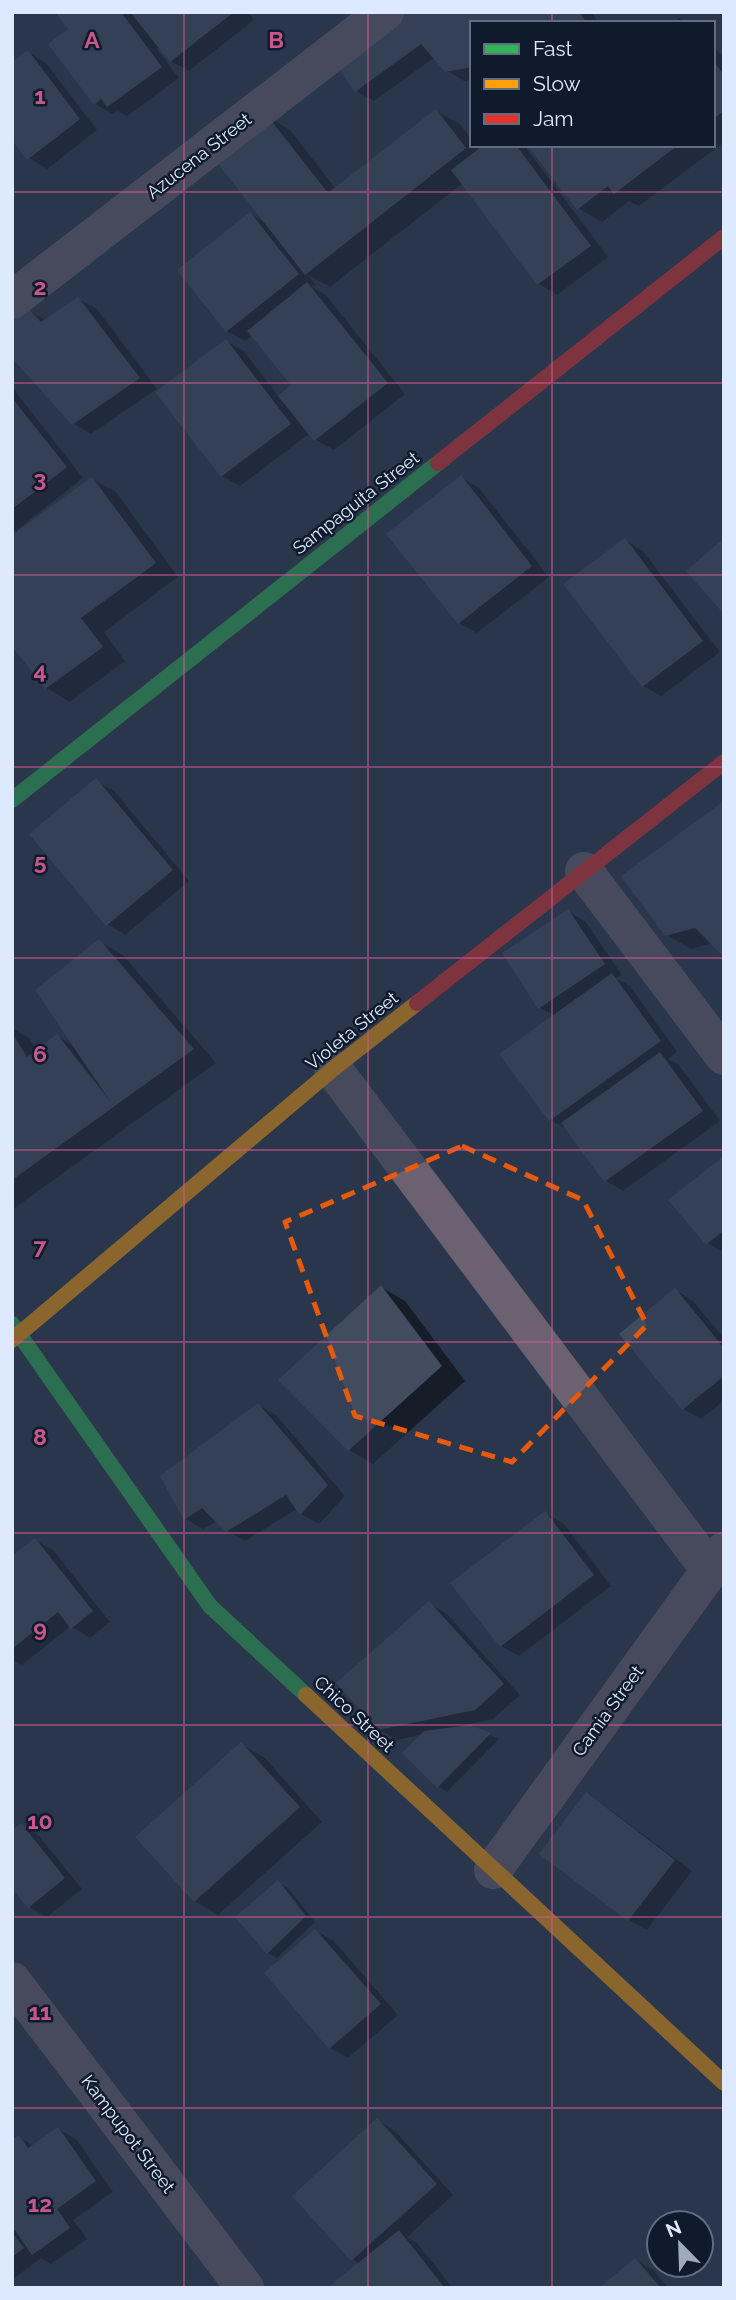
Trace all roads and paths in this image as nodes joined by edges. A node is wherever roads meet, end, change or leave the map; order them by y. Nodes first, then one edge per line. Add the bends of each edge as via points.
1 (385, 12) edge
2 (724, 237) edge
3 (12, 300) edge
4 (724, 762) edge
5 (12, 800) edge
6 (584, 872) junction
7 (724, 1056) edge
8 (333, 1069) junction
9 (15, 1333) edge
10 (717, 1561) edge
11 (493, 1870) junction
12 (12, 1981) edge
13 (724, 2084) edge
14 (245, 2288) edge

1 - 3 street, Azucena Street
2 - 5 street, Sampaguita Street
4 - 6 street, Violeta Street
6 - 7 street
6 - 8 street, Violeta Street
8 - 9 street, Violeta Street
8 - 10 street
9 - 11 street, Chico Street via 210,1606
10 - 11 street, Camia Street
11 - 13 street, Chico Street
12 - 14 street, Kampupot Street

